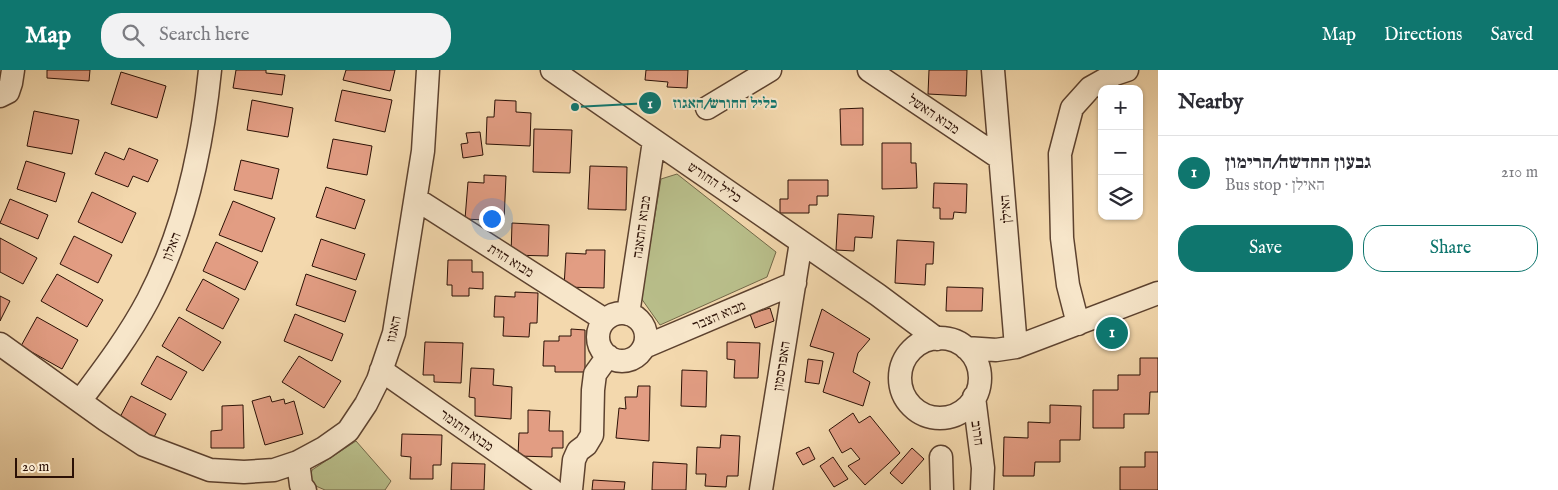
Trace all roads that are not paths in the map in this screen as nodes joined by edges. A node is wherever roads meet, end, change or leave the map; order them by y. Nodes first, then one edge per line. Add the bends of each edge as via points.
1 (13, 70) edge
2 (210, 70) edge
3 (428, 70) edge
4 (552, 70) edge
5 (770, 70) edge
6 (869, 70) edge
7 (993, 70) edge
8 (1127, 70) edge
9 (578, 77) edge
10 (0, 96) edge
11 (707, 108) dead end
12 (654, 141) junction
13 (1000, 158) junction
14 (416, 199) junction
15 (801, 242) junction
16 (795, 283) junction
17 (1158, 293) edge
18 (878, 295) junction
19 (628, 314) junction
20 (606, 320) junction
21 (1078, 324) junction
22 (937, 339) junction
23 (0, 344) edge
24 (644, 347) junction
25 (1016, 347) junction
26 (966, 348) junction
27 (908, 354) junction
28 (608, 356) junction
29 (381, 370) junction
30 (976, 394) junction
31 (80, 401) junction
32 (947, 418) junction
33 (941, 457) dead end
34 (298, 462) junction
35 (983, 468) junction
36 (305, 490) edge
37 (552, 490) edge
38 (571, 490) edge
39 (761, 490) edge
40 (942, 490) edge
41 (982, 490) edge

1 - 10 street via 8,92
2 - 31 street, האלון via 197,161 178,228 148,300 118,351
3 - 14 street, האגוז via 423,152
4 - 9 street, כליל החורש
5 - 11 street
6 - 13 street, מבוא האשל
7 - 13 street, האילן
8 - 21 street via 1090,88 1072,108 1060,154 1062,238 1068,285
9 - 12 street, כליל החורש
12 - 15 street, כליל החורש
12 - 19 street, מבוא התאנה
13 - 25 street, האילן
14 - 20 street, מבוא הזית
14 - 29 street, האגוז via 394,333
15 - 16 street, האפרסמון
15 - 18 street, כליל החורש
16 - 24 street, מבוא הצבר
16 - 39 street, האפרסמון
17 - 21 street
18 - 22 street, כליל החורש
18 - 27 street, כליל החורש via 900,320 906,333
19 - 20 street via 612,315
19 - 24 street via 642,324 646,339
20 - 28 street via 600,326 599,342
21 - 25 street
22 - 26 street via 951,340
22 - 27 street via 918,345
23 - 31 street, האגוז
24 - 28 street via 627,360
25 - 26 street via 996,350
25 - 30 street via 995,366
26 - 30 street via 975,359 980,377
27 - 32 street via 900,373 900,387 909,404 933,418
28 - 38 street via 595,374 592,435 574,460
29 - 34 street, האגוז via 366,404 348,431
29 - 37 street, מבוא התומר
30 - 32 street via 967,408
30 - 35 street, חרוב
31 - 34 street, האגוז via 144,445 210,470 274,470
32 - 35 street, חרוב via 971,439
33 - 40 street
34 - 36 street via 301,486
35 - 41 street, חרוב

